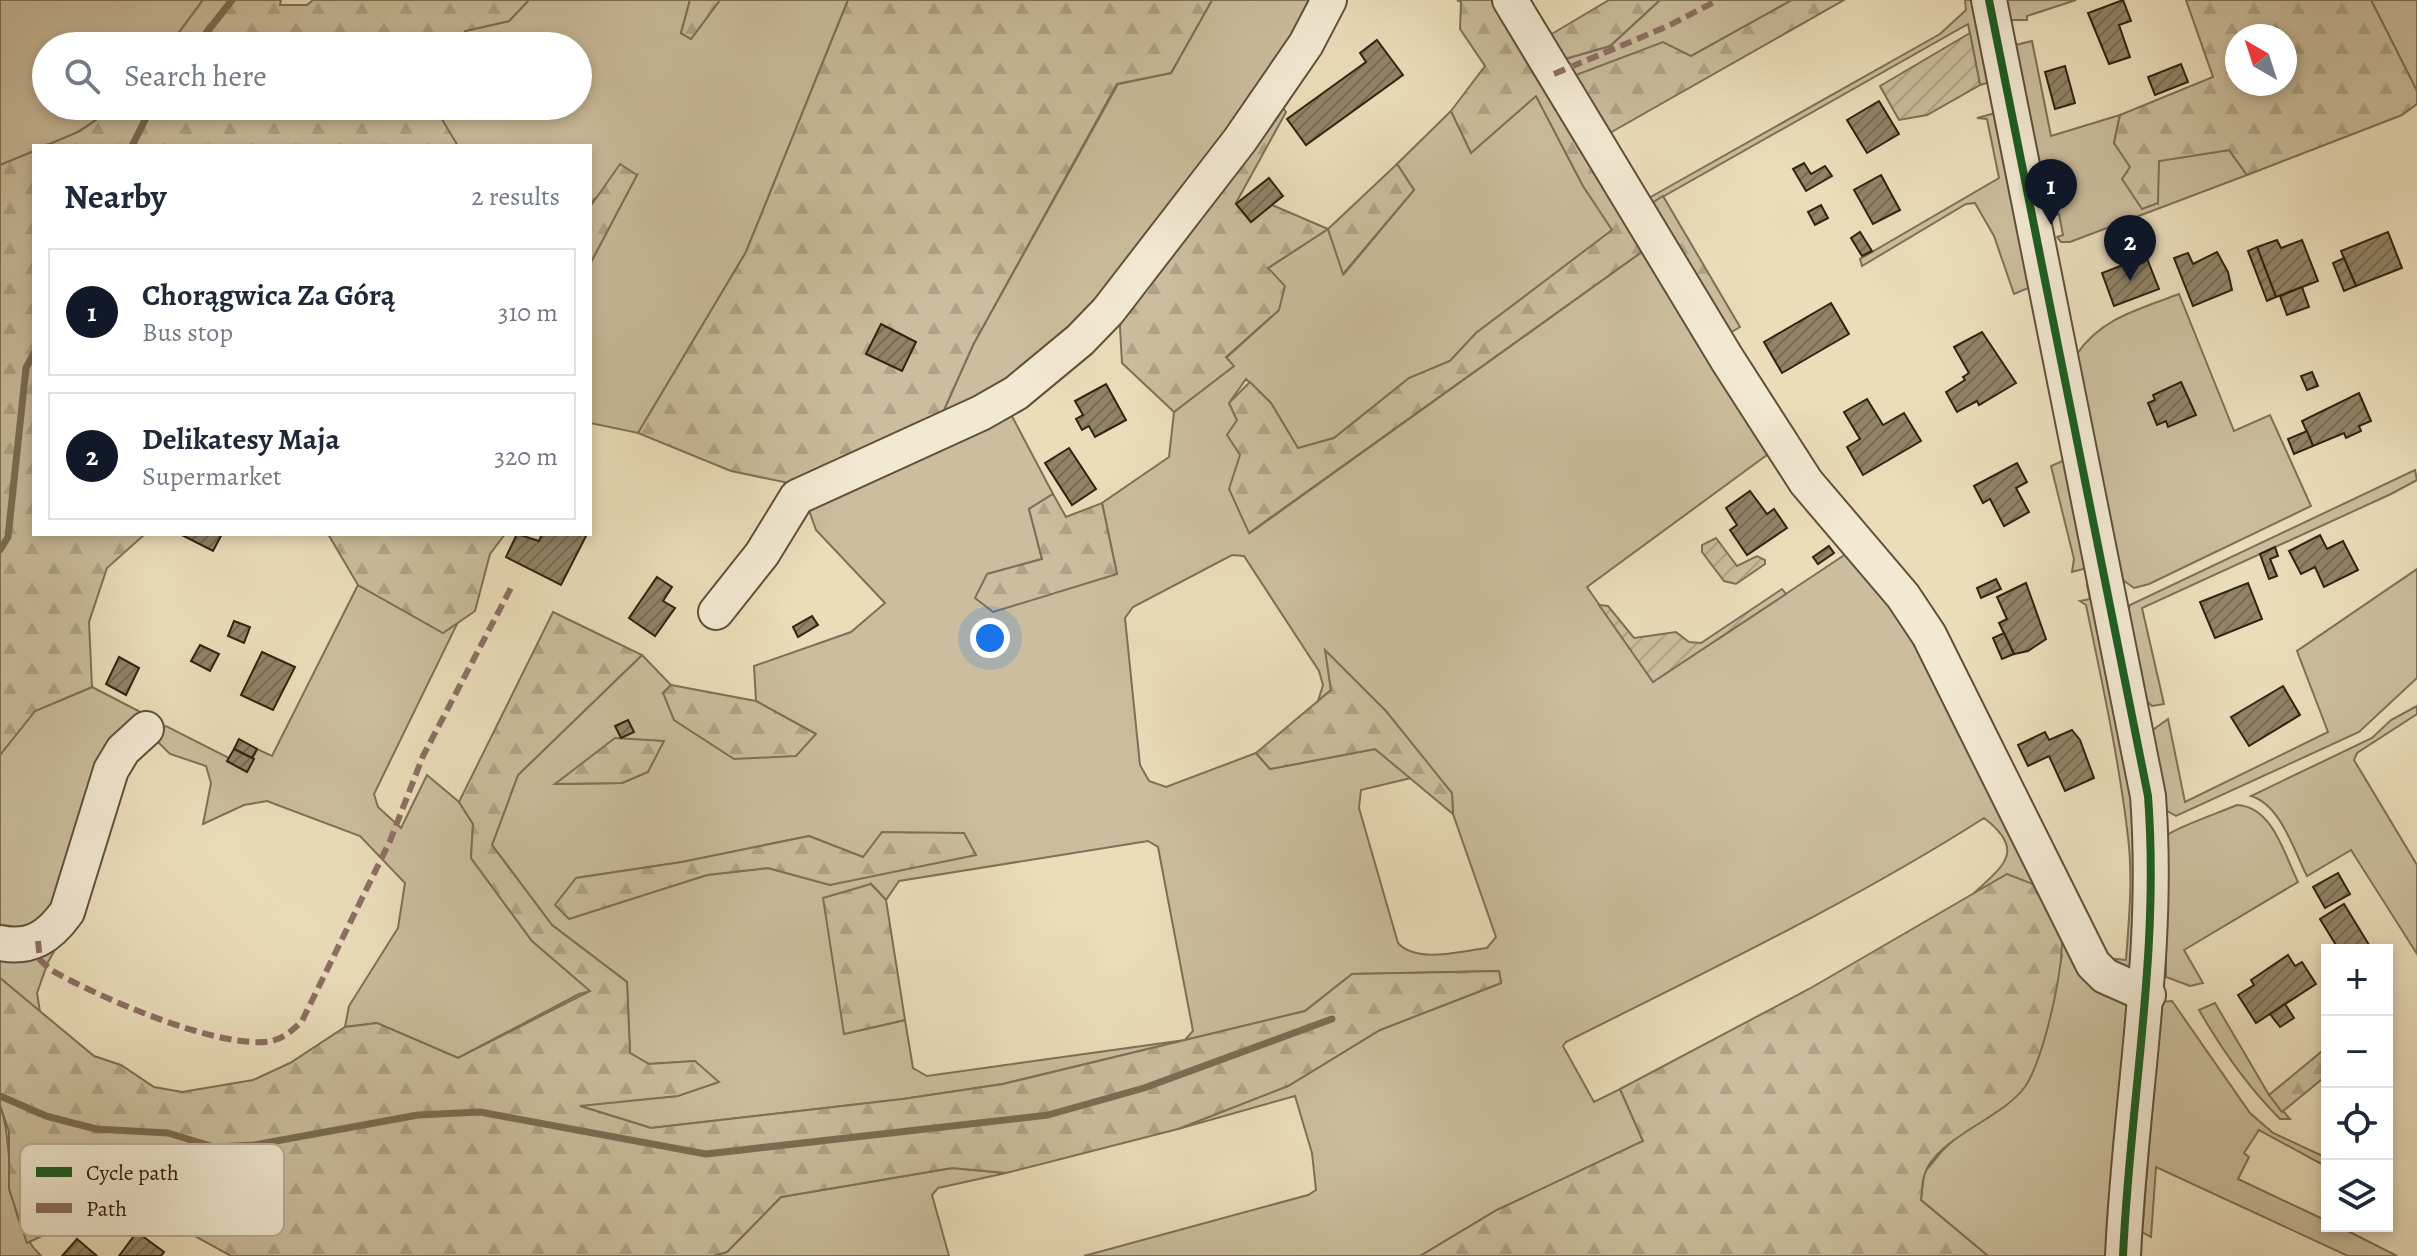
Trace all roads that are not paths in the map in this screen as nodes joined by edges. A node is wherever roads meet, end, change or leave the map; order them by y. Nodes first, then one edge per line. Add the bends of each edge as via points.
1 (1329, 0) edge
2 (1510, 0) edge
3 (1989, 0) edge
4 (716, 612) dead end
5 (146, 729) dead end
6 (0, 943) edge
7 (2148, 995) junction
8 (2123, 1256) edge

1 - 4 street via 1306,44 1240,140 1080,340 981,413 797,497 762,554
2 - 7 street via 1811,489 1903,596 1929,635 2086,952 2105,976
3 - 7 street via 2148,796
5 - 6 street via 111,770 67,912 38,941 18,947
7 - 8 street

